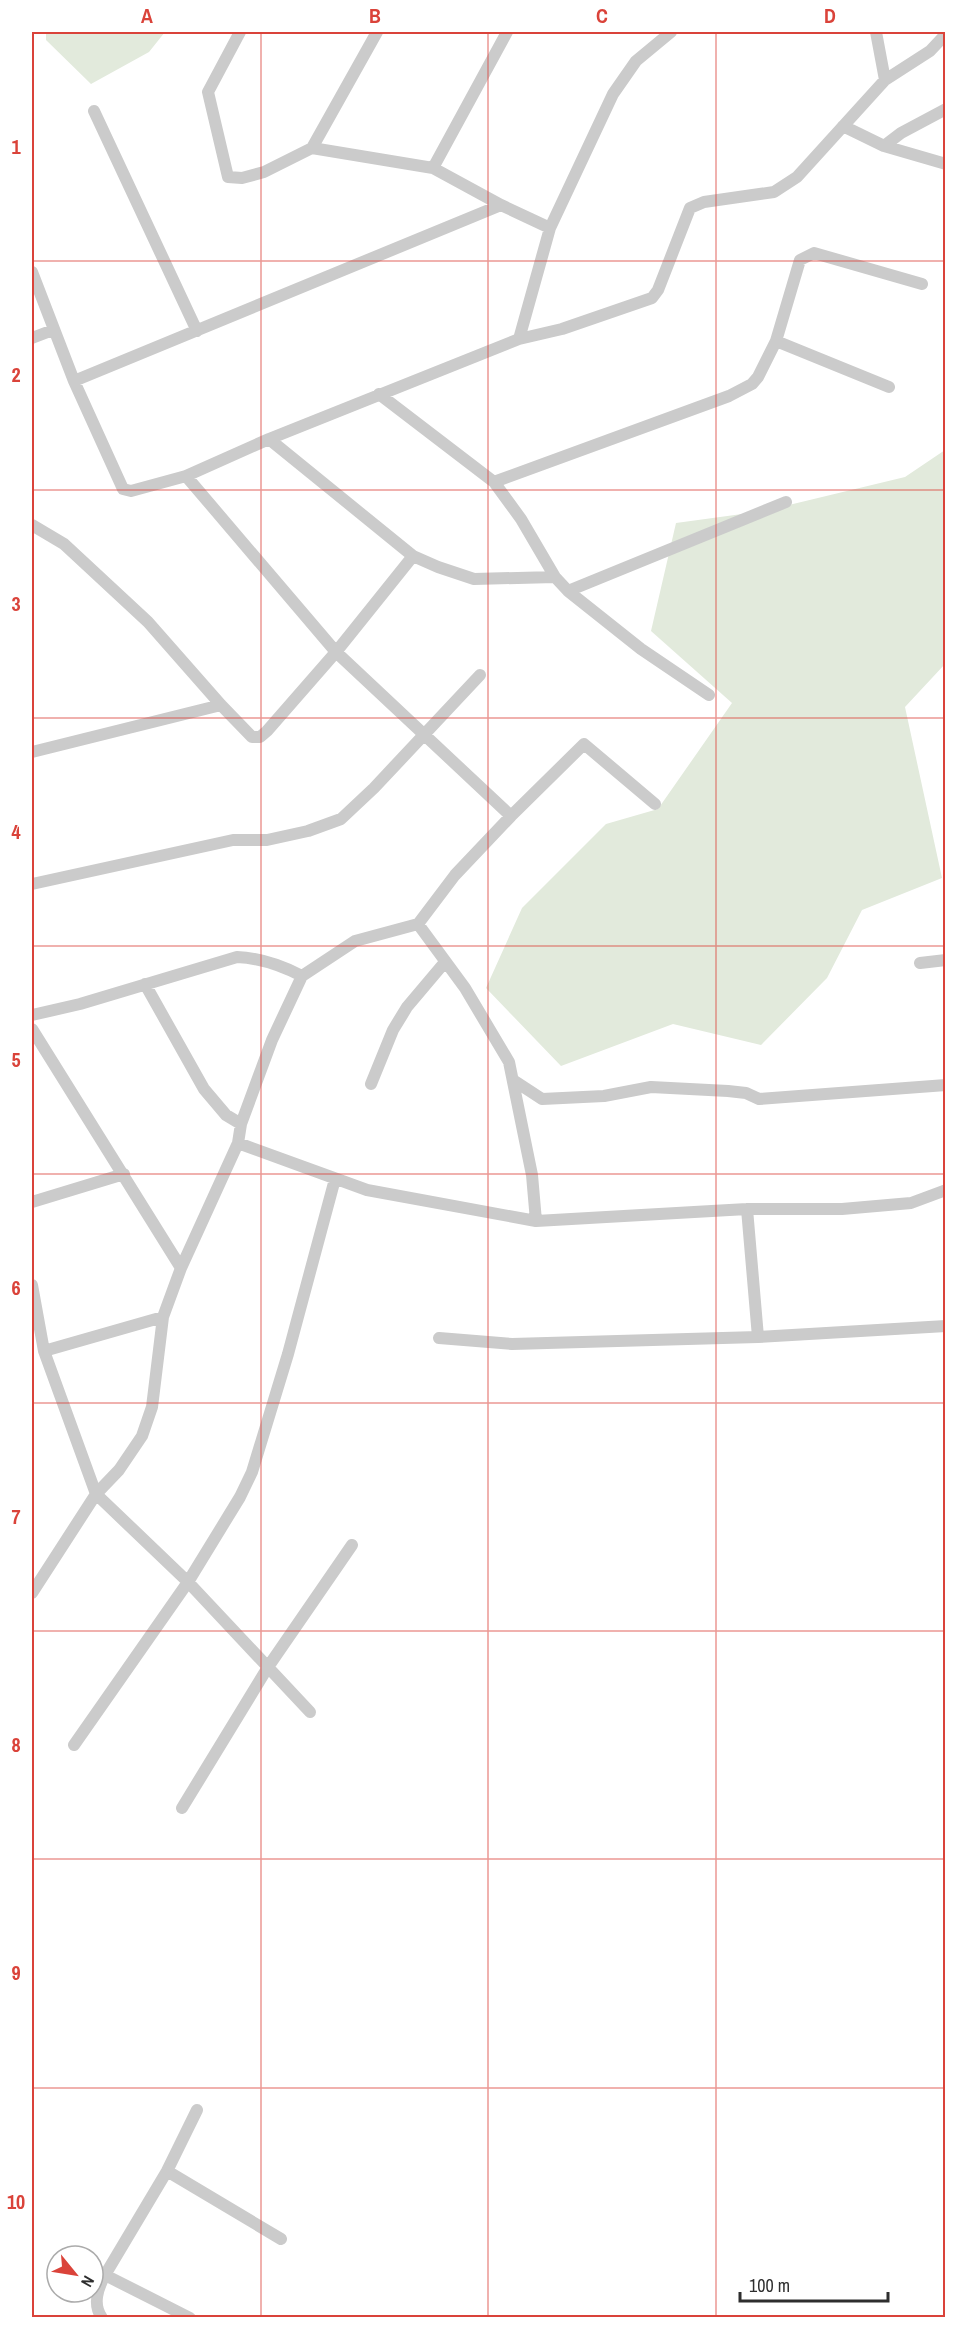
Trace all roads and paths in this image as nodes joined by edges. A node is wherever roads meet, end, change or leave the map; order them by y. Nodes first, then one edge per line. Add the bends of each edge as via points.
1 (240, 32) edge
2 (377, 32) edge
3 (507, 32) edge
4 (671, 32) edge
5 (876, 32) edge
6 (945, 34) edge
7 (885, 80) junction
8 (945, 109) edge
9 (94, 111) dead end
10 (843, 126) junction
11 (884, 146) junction
12 (312, 148) junction
13 (945, 164) edge
14 (433, 168) junction
15 (501, 205) junction
16 (550, 228) junction
17 (32, 272) edge
18 (922, 284) dead end
19 (53, 330) junction
20 (197, 331) junction
21 (32, 338) edge
22 (519, 339) junction
23 (776, 341) junction
24 (74, 381) junction
25 (889, 387) dead end
26 (379, 394) junction
27 (269, 439) junction
28 (186, 476) junction
29 (494, 482) junction
30 (786, 502) dead end
31 (32, 525) edge
32 (413, 556) junction
33 (555, 577) junction
34 (568, 591) junction
35 (336, 652) junction
36 (480, 675) dead end
37 (708, 695) dead end
38 (221, 705) junction
39 (423, 734) junction
40 (32, 752) edge
41 (655, 804) dead end
42 (511, 816) junction
43 (32, 884) edge
44 (418, 924) junction
45 (945, 960) edge
46 (445, 962) junction
47 (920, 963) dead end
48 (302, 976) junction
49 (145, 984) junction
50 (32, 1016) edge
51 (32, 1029) edge
52 (513, 1080) junction
53 (371, 1084) dead end
54 (945, 1085) edge
55 (241, 1124) junction
56 (238, 1143) junction
57 (124, 1174) junction
58 (335, 1179) junction
59 (945, 1190) edge
60 (32, 1202) edge
61 (747, 1209) junction
62 (536, 1221) junction
63 (181, 1268) junction
64 (32, 1285) edge
65 (163, 1317) junction
66 (945, 1326) edge
67 (758, 1337) junction
68 (439, 1338) dead end
69 (44, 1351) junction
70 (96, 1494) junction
71 (352, 1545) dead end
72 (188, 1582) junction
73 (32, 1593) edge
74 (268, 1667) junction
75 (310, 1712) dead end
76 (74, 1745) dead end
77 (182, 1808) dead end
78 (197, 2110) dead end
79 (167, 2171) junction
80 (281, 2239) dead end
81 (105, 2275) joint
82 (190, 2318) edge

1 - 12 street via 208,92 228,177 264,172
2 - 12 street
3 - 14 street
4 - 16 street via 636,61 613,94
5 - 7 street
6 - 7 street via 930,51
7 - 10 street
8 - 11 street
9 - 20 street
10 - 11 street
10 - 22 street via 797,177 774,192 704,202 690,208 658,290 651,298 562,329
11 - 13 street
12 - 14 street
14 - 15 street
15 - 16 street
15 - 20 street
16 - 22 street
17 - 19 street
18 - 23 street via 814,253 800,261
19 - 21 street
19 - 24 street
20 - 24 street
22 - 26 street
23 - 25 street
23 - 29 street via 752,384 729,396
24 - 28 street via 123,489 131,491
26 - 27 street
26 - 29 street
27 - 28 street
27 - 32 street
28 - 35 street
29 - 33 street
30 - 34 street
31 - 38 street via 64,544 148,622
32 - 33 street via 474,579
32 - 35 street
33 - 34 street
34 - 37 street via 641,649
35 - 38 street via 260,737 246,734
35 - 39 street
36 - 39 street
38 - 40 street
39 - 42 street
39 - 43 street via 341,819 267,840 233,840
41 - 42 street via 584,744
42 - 44 street via 456,875
44 - 46 street
44 - 48 street via 355,941
45 - 47 street
46 - 52 street via 490,1026 509,1062
46 - 53 street via 393,1030
48 - 49 street via 283,966 237,957
48 - 55 street via 272,1040
49 - 50 street
49 - 55 street via 204,1089 226,1115
51 - 57 street
52 - 54 street via 542,1099 604,1096 651,1087 728,1091 759,1099
52 - 62 street via 532,1174
55 - 56 street
56 - 58 street
56 - 63 street
57 - 60 street
57 - 63 street
58 - 62 street via 368,1190
58 - 72 street via 252,1472
59 - 61 street via 911,1203 842,1209
61 - 62 street
61 - 67 street
63 - 65 street
64 - 69 street
65 - 69 street
65 - 70 street via 152,1407 142,1436
66 - 67 street
67 - 68 street via 512,1344
69 - 70 street
70 - 72 street
70 - 73 street
71 - 74 street
72 - 74 street
72 - 76 street
74 - 75 street
74 - 77 street
78 - 79 street
79 - 80 street
79 - 81 street
81 - 82 street

